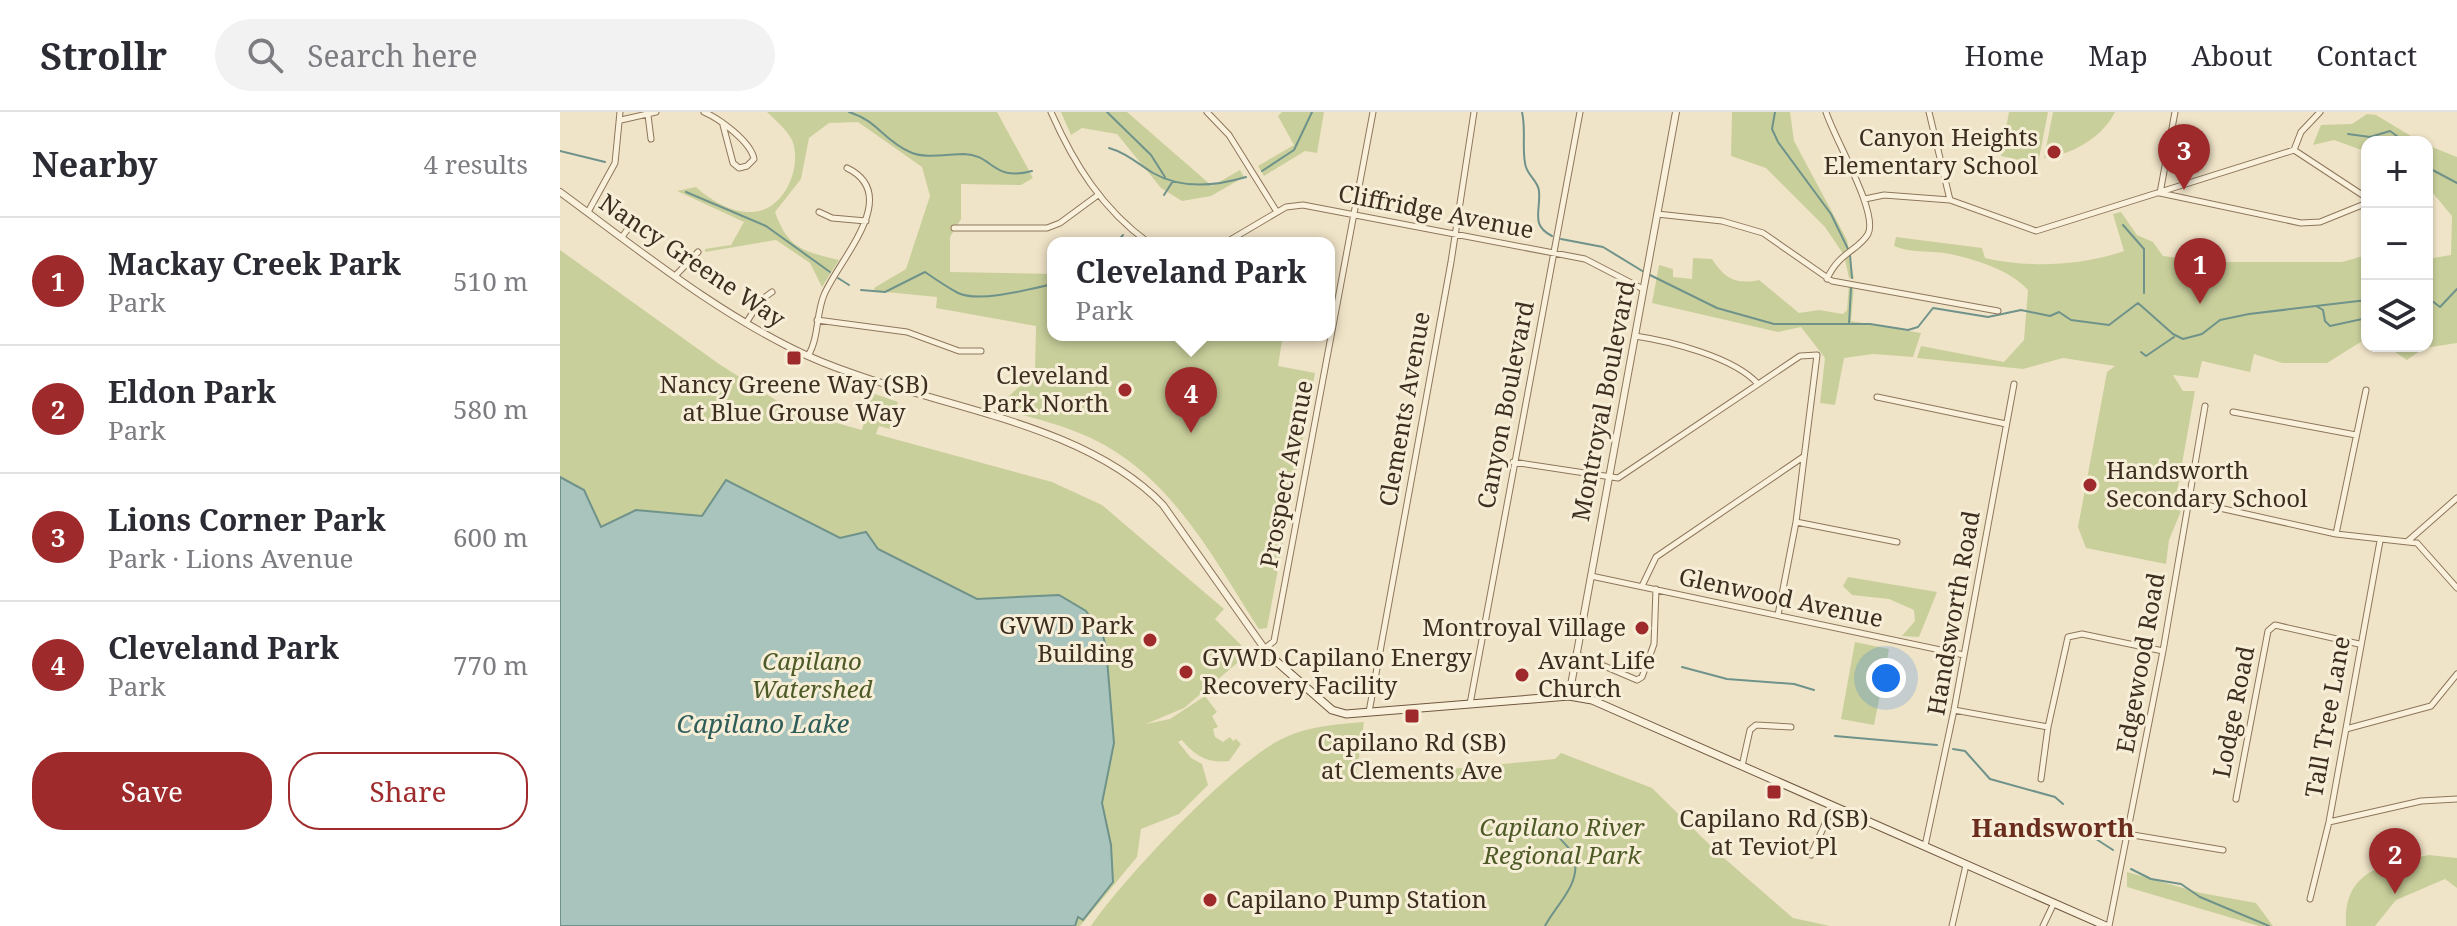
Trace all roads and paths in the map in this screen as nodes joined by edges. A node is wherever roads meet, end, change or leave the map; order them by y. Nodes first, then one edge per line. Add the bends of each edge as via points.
1 (620, 112) edge
2 (656, 112) edge
3 (704, 112) edge
4 (1051, 112) edge
5 (1373, 112) edge
6 (1474, 112) edge
7 (1580, 112) edge
8 (1676, 112) edge
9 (1826, 112) edge
10 (1929, 112) edge
11 (2175, 112) edge
12 (2320, 112) edge
13 (1211, 113) edge
14 (648, 115) junction
15 (621, 120) junction
16 (723, 125) junction
17 (651, 139) dead end
18 (2294, 150) junction
19 (847, 168) dead end
20 (560, 192) edge
21 (2160, 193) junction
22 (1098, 195) junction
23 (2361, 197) edge
24 (1865, 199) junction
25 (1950, 200) junction
26 (2361, 204) edge
27 (588, 212) junction
28 (819, 212) dead end
29 (1277, 212) junction
30 (1657, 214) junction
31 (1354, 215) junction
32 (635, 219) dead end
33 (866, 221) junction
34 (954, 228) dead end
35 (1456, 235) junction
36 (622, 237) junction
37 (1143, 237) edge
38 (1235, 237) edge
39 (698, 252) dead end
40 (1553, 253) junction
41 (676, 275) junction
42 (1827, 279) junction
43 (1643, 289) junction
44 (772, 292) dead end
45 (1998, 311) dead end
46 (1335, 316) edge
47 (817, 320) junction
48 (746, 323) junction
49 (1635, 336) junction
50 (1330, 341) edge
51 (981, 351) dead end
52 (808, 356) junction
53 (1758, 384) junction
54 (2014, 384) dead end
55 (2366, 390) dead end
56 (1877, 397) dead end
57 (2205, 406) dead end
58 (2233, 412) dead end
59 (2006, 424) junction
60 (2356, 435) junction
61 (1804, 456) junction
62 (1513, 462) junction
63 (1608, 478) junction
64 (2457, 498) edge
65 (2188, 501) junction
66 (1796, 522) junction
67 (2336, 534) junction
68 (2380, 541) junction
69 (2408, 541) junction
70 (1897, 542) dead end
71 (1590, 576) junction
72 (1642, 586) junction
73 (2457, 588) edge
74 (1656, 589) junction
75 (1778, 615) junction
76 (2359, 644) junction
77 (2163, 651) junction
78 (1267, 652) junction
79 (1575, 654) junction
80 (1964, 655) junction
81 (2457, 674) edge
82 (1569, 696) junction
83 (1470, 705) junction
84 (1954, 710) junction
85 (1369, 713) junction
86 (1791, 727) dead end
87 (2048, 727) junction
88 (2346, 729) junction
89 (1742, 766) junction
90 (2041, 779) dead end
91 (2236, 799) dead end
92 (2457, 799) edge
93 (1833, 806) junction
94 (2329, 822) junction
95 (2127, 834) junction
96 (1925, 846) junction
97 (2223, 850) dead end
98 (1811, 855) dead end
99 (1966, 865) junction
100 (2310, 899) dead end
101 (2054, 903) junction
102 (1952, 926) edge
103 (2043, 926) edge
104 (2107, 926) edge

1 - 15 street
2 - 14 street
3 - 16 street
4 - 22 street
5 - 31 street, Prospect Avenue
6 - 35 street, Clements Avenue
7 - 40 street, Canyon Boulevard
8 - 30 street, Montroyal Boulevard
9 - 24 street
10 - 25 street
11 - 21 street
12 - 18 street via 2301,132
13 - 29 street
14 - 15 street
14 - 17 street
15 - 27 street via 615,163
16 - 16 street via 733,163 747,166 754,154
18 - 21 street
18 - 23 street
19 - 33 street via 869,185
20 - 27 street, Nancy Greene Way
21 - 25 street via 2036,231
21 - 26 street via 2301,223 2320,222
22 - 34 street via 1047,228
22 - 37 street
24 - 25 street via 1884,195
24 - 42 street via 1869,231 1841,255
27 - 36 street, Nancy Greene Way
28 - 33 street
29 - 31 street, Cliffridge Avenue via 1297,204
29 - 38 street, Cliffridge Avenue
30 - 42 street via 1753,230 1777,241
30 - 43 street, Montroyal Boulevard
31 - 35 street, Cliffridge Avenue
31 - 46 street, Prospect Avenue
32 - 36 street
33 - 47 street via 830,281
35 - 40 street, Cliffridge Avenue
35 - 85 street, Clements Avenue
36 - 41 street, Nancy Greene Way
39 - 41 street
40 - 43 street, Cliffridge Avenue via 1585,259
40 - 62 street, Canyon Boulevard
41 - 48 street, Nancy Greene Way
42 - 45 street
43 - 49 street, Montroyal Boulevard
44 - 48 street
47 - 51 street via 907,332 959,351
47 - 52 street
48 - 52 street, Nancy Greene Way
49 - 53 street via 1721,361
49 - 63 street, Montroyal Boulevard
50 - 78 street, Prospect Avenue via 1274,641
52 - 78 street, Nancy Greene Way via 1107,459 1163,505
53 - 61 street via 1800,356 1817,355
53 - 63 street via 1629,473
54 - 59 street, Handsworth Road
55 - 60 street
56 - 59 street
57 - 65 street, Edgewood Road
58 - 60 street
59 - 80 street, Handsworth Road
60 - 67 street
61 - 66 street
61 - 72 street via 1656,557
62 - 63 street
62 - 83 street, Canyon Boulevard
63 - 71 street, Montroyal Boulevard
64 - 69 street
65 - 67 street
65 - 77 street, Edgewood Road
66 - 70 street
66 - 75 street
67 - 68 street
68 - 69 street
68 - 76 street, Tall Tree Lane
69 - 73 street via 2421,546
71 - 72 street, Glenwood Avenue
71 - 79 street, Montroyal Boulevard
72 - 74 street, Glenwood Avenue
74 - 75 street, Glenwood Avenue
74 - 79 street via 1654,644 1642,677 1637,680
75 - 80 street, Glenwood Avenue
76 - 88 street, Tall Tree Lane
76 - 91 street, Lodge Road via 2275,625 2268,631
77 - 87 street via 2082,634 2068,637
77 - 95 street, Edgewood Road
78 - 85 main road via 1332,710
79 - 82 street, Montroyal Boulevard
80 - 84 street, Handsworth Road
81 - 88 street via 2431,706
82 - 83 main road
82 - 89 main road via 1592,700
83 - 85 main road
84 - 87 street
84 - 96 street, Handsworth Road
86 - 89 street via 1756,725 1750,730
87 - 90 street
88 - 94 street, Tall Tree Lane
89 - 93 main road
92 - 94 street via 2421,801
93 - 96 main road
93 - 98 street
94 - 100 street, Tall Tree Lane
95 - 97 street
95 - 104 street, Edgewood Road
96 - 99 main road
99 - 101 main road
99 - 102 street
101 - 103 street
101 - 104 main road

